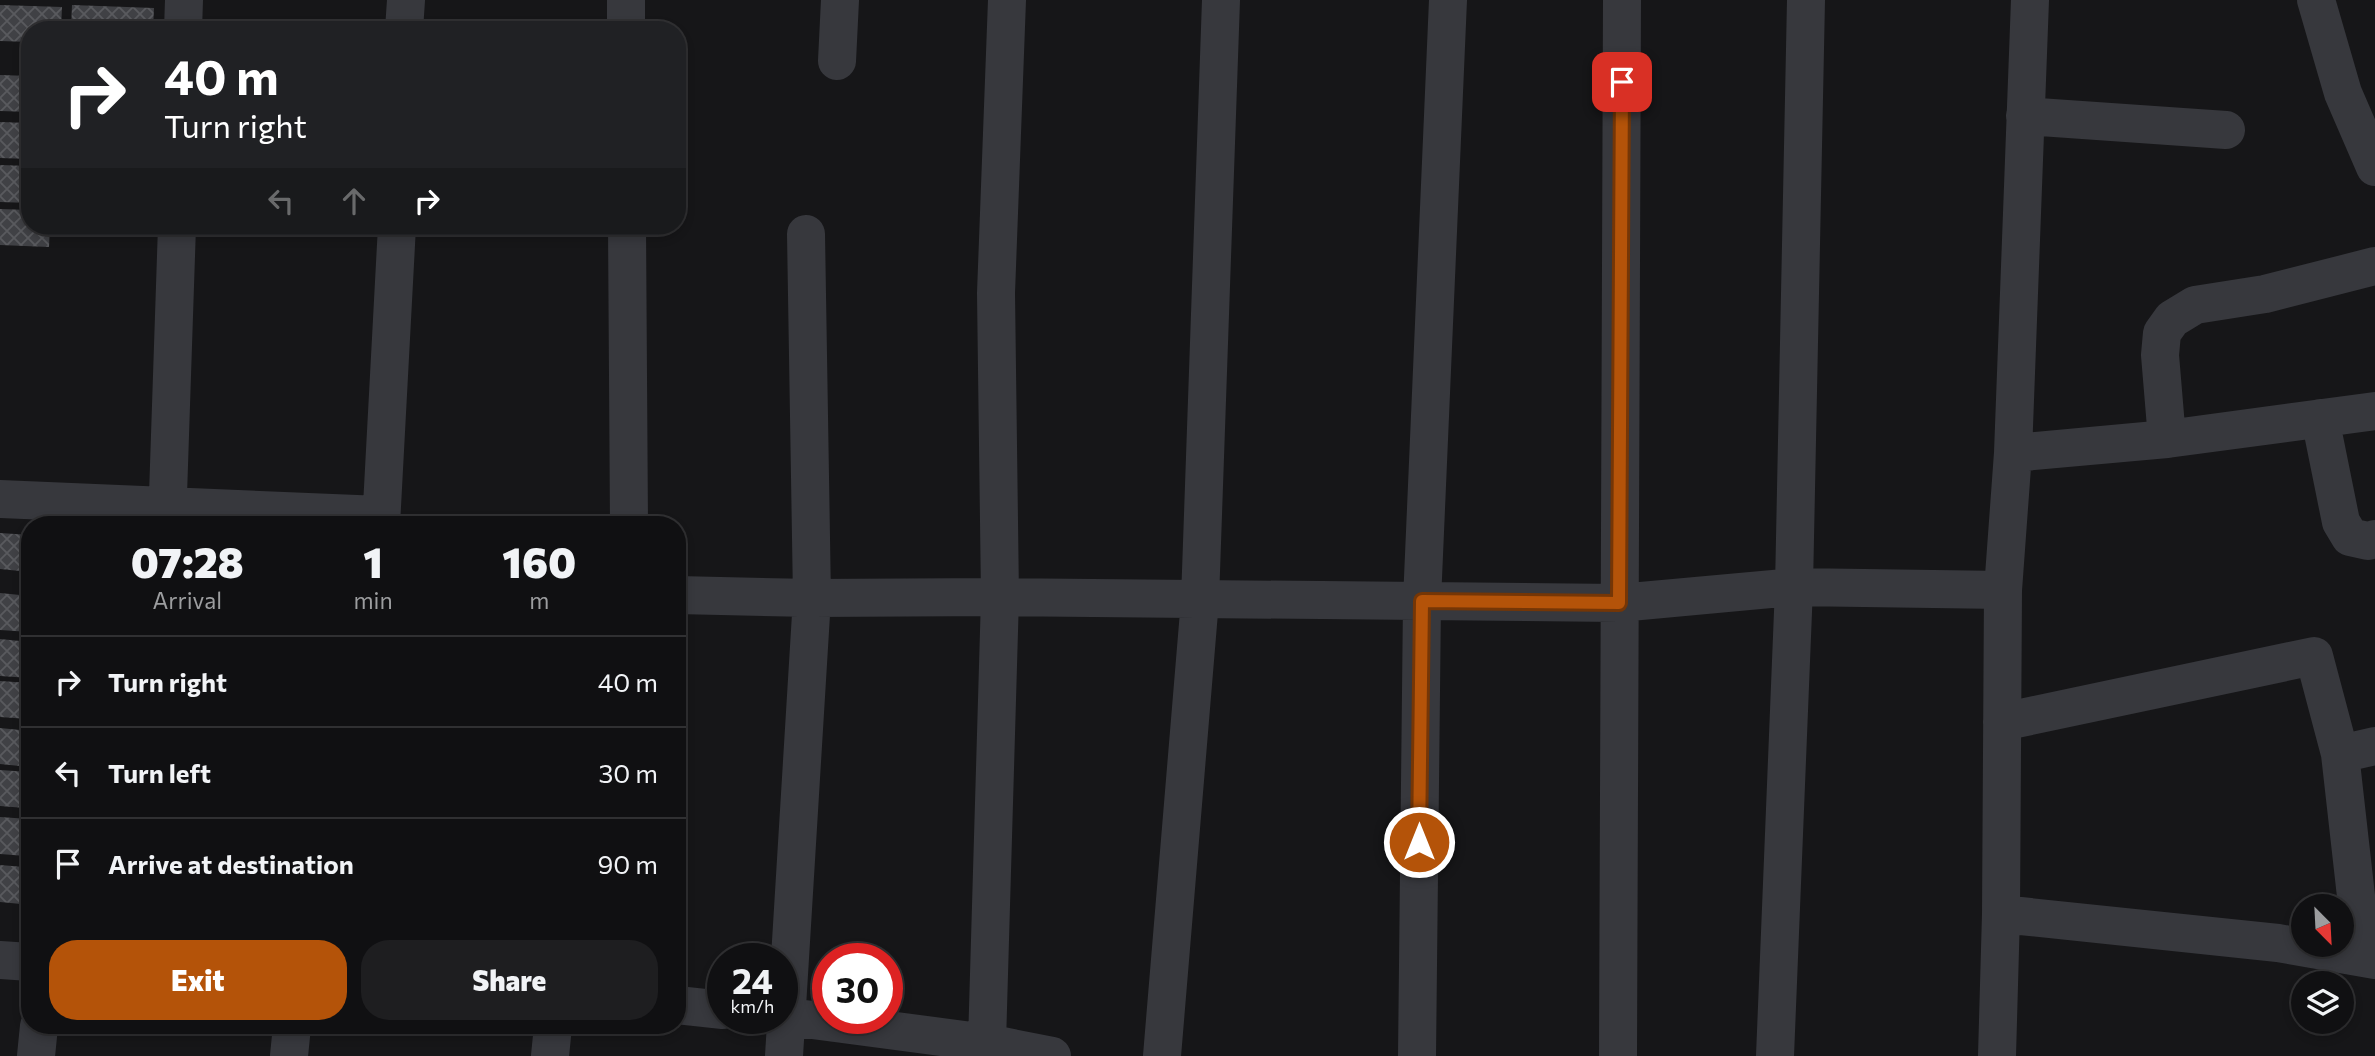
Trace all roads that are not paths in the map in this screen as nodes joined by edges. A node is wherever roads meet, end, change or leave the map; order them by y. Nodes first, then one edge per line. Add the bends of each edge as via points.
1 (184, 0) edge
2 (406, 0) edge
3 (626, 0) edge
4 (840, 0) edge
5 (1007, 0) edge
6 (1221, 0) edge
7 (1448, 0) edge
8 (1622, 0) edge
9 (1806, 0) edge
10 (2030, 0) edge
11 (2316, 0) edge
12 (183, 21) edge
13 (405, 21) edge
14 (626, 21) edge
15 (837, 61) dead end
16 (2025, 116) junction
17 (2226, 130) dead end
18 (2375, 167) edge
19 (806, 234) dead end
20 (177, 235) edge
21 (397, 235) edge
22 (627, 235) edge
23 (2375, 266) edge
24 (2375, 411) edge
25 (2320, 418) junction
26 (2167, 439) junction
27 (2013, 453) junction
28 (0, 499) edge
29 (167, 516) edge
30 (381, 516) edge
31 (629, 516) edge
32 (2375, 539) edge
33 (1794, 587) junction
34 (2003, 590) junction
35 (686, 595) edge
36 (1000, 597) junction
37 (812, 598) junction
38 (1200, 600) junction
39 (1422, 601) junction
40 (1619, 603) junction
41 (2002, 722) junction
42 (2357, 750) edge
43 (2001, 914) junction
44 (790, 943) edge
45 (2369, 959) edge
46 (0, 960) edge
47 (21, 961) edge
48 (686, 1007) edge
49 (707, 1009) edge
50 (798, 1018) edge
51 (39, 1034) edge
52 (291, 1034) edge
53 (552, 1034) edge
54 (785, 1034) edge
55 (987, 1043) junction
56 (36, 1056) edge
57 (289, 1056) edge
58 (550, 1056) edge
59 (784, 1056) edge
60 (1052, 1056) edge
61 (1162, 1056) edge
62 (1417, 1056) edge
63 (1618, 1056) edge
64 (1775, 1056) edge
65 (1997, 1056) edge

1 - 12 street
2 - 13 street
3 - 14 street
4 - 15 street
5 - 36 street via 996,293
6 - 38 street
7 - 39 street
8 - 40 street
9 - 33 street
10 - 16 street
11 - 18 street via 2343,93
16 - 17 street
16 - 27 street
19 - 37 street
20 - 29 street
21 - 30 street
22 - 31 street
23 - 26 street via 2194,305 2172,319 2162,333 2160,355
24 - 25 street
25 - 26 street
25 - 32 street via 2342,522 2350,537
26 - 27 street
27 - 34 street
28 - 29 street
33 - 34 street
33 - 40 street
33 - 64 street
34 - 41 street
35 - 37 street
36 - 37 street
36 - 38 street
36 - 55 street
37 - 44 street
38 - 39 street
38 - 61 street
39 - 40 street
39 - 62 street
40 - 63 street
41 - 42 street via 2314,656
41 - 43 street
42 - 45 street
43 - 45 street via 2278,943
43 - 65 street
46 - 47 street
48 - 49 street
50 - 55 street
51 - 56 street
52 - 57 street
53 - 58 street
54 - 59 street
55 - 60 street

